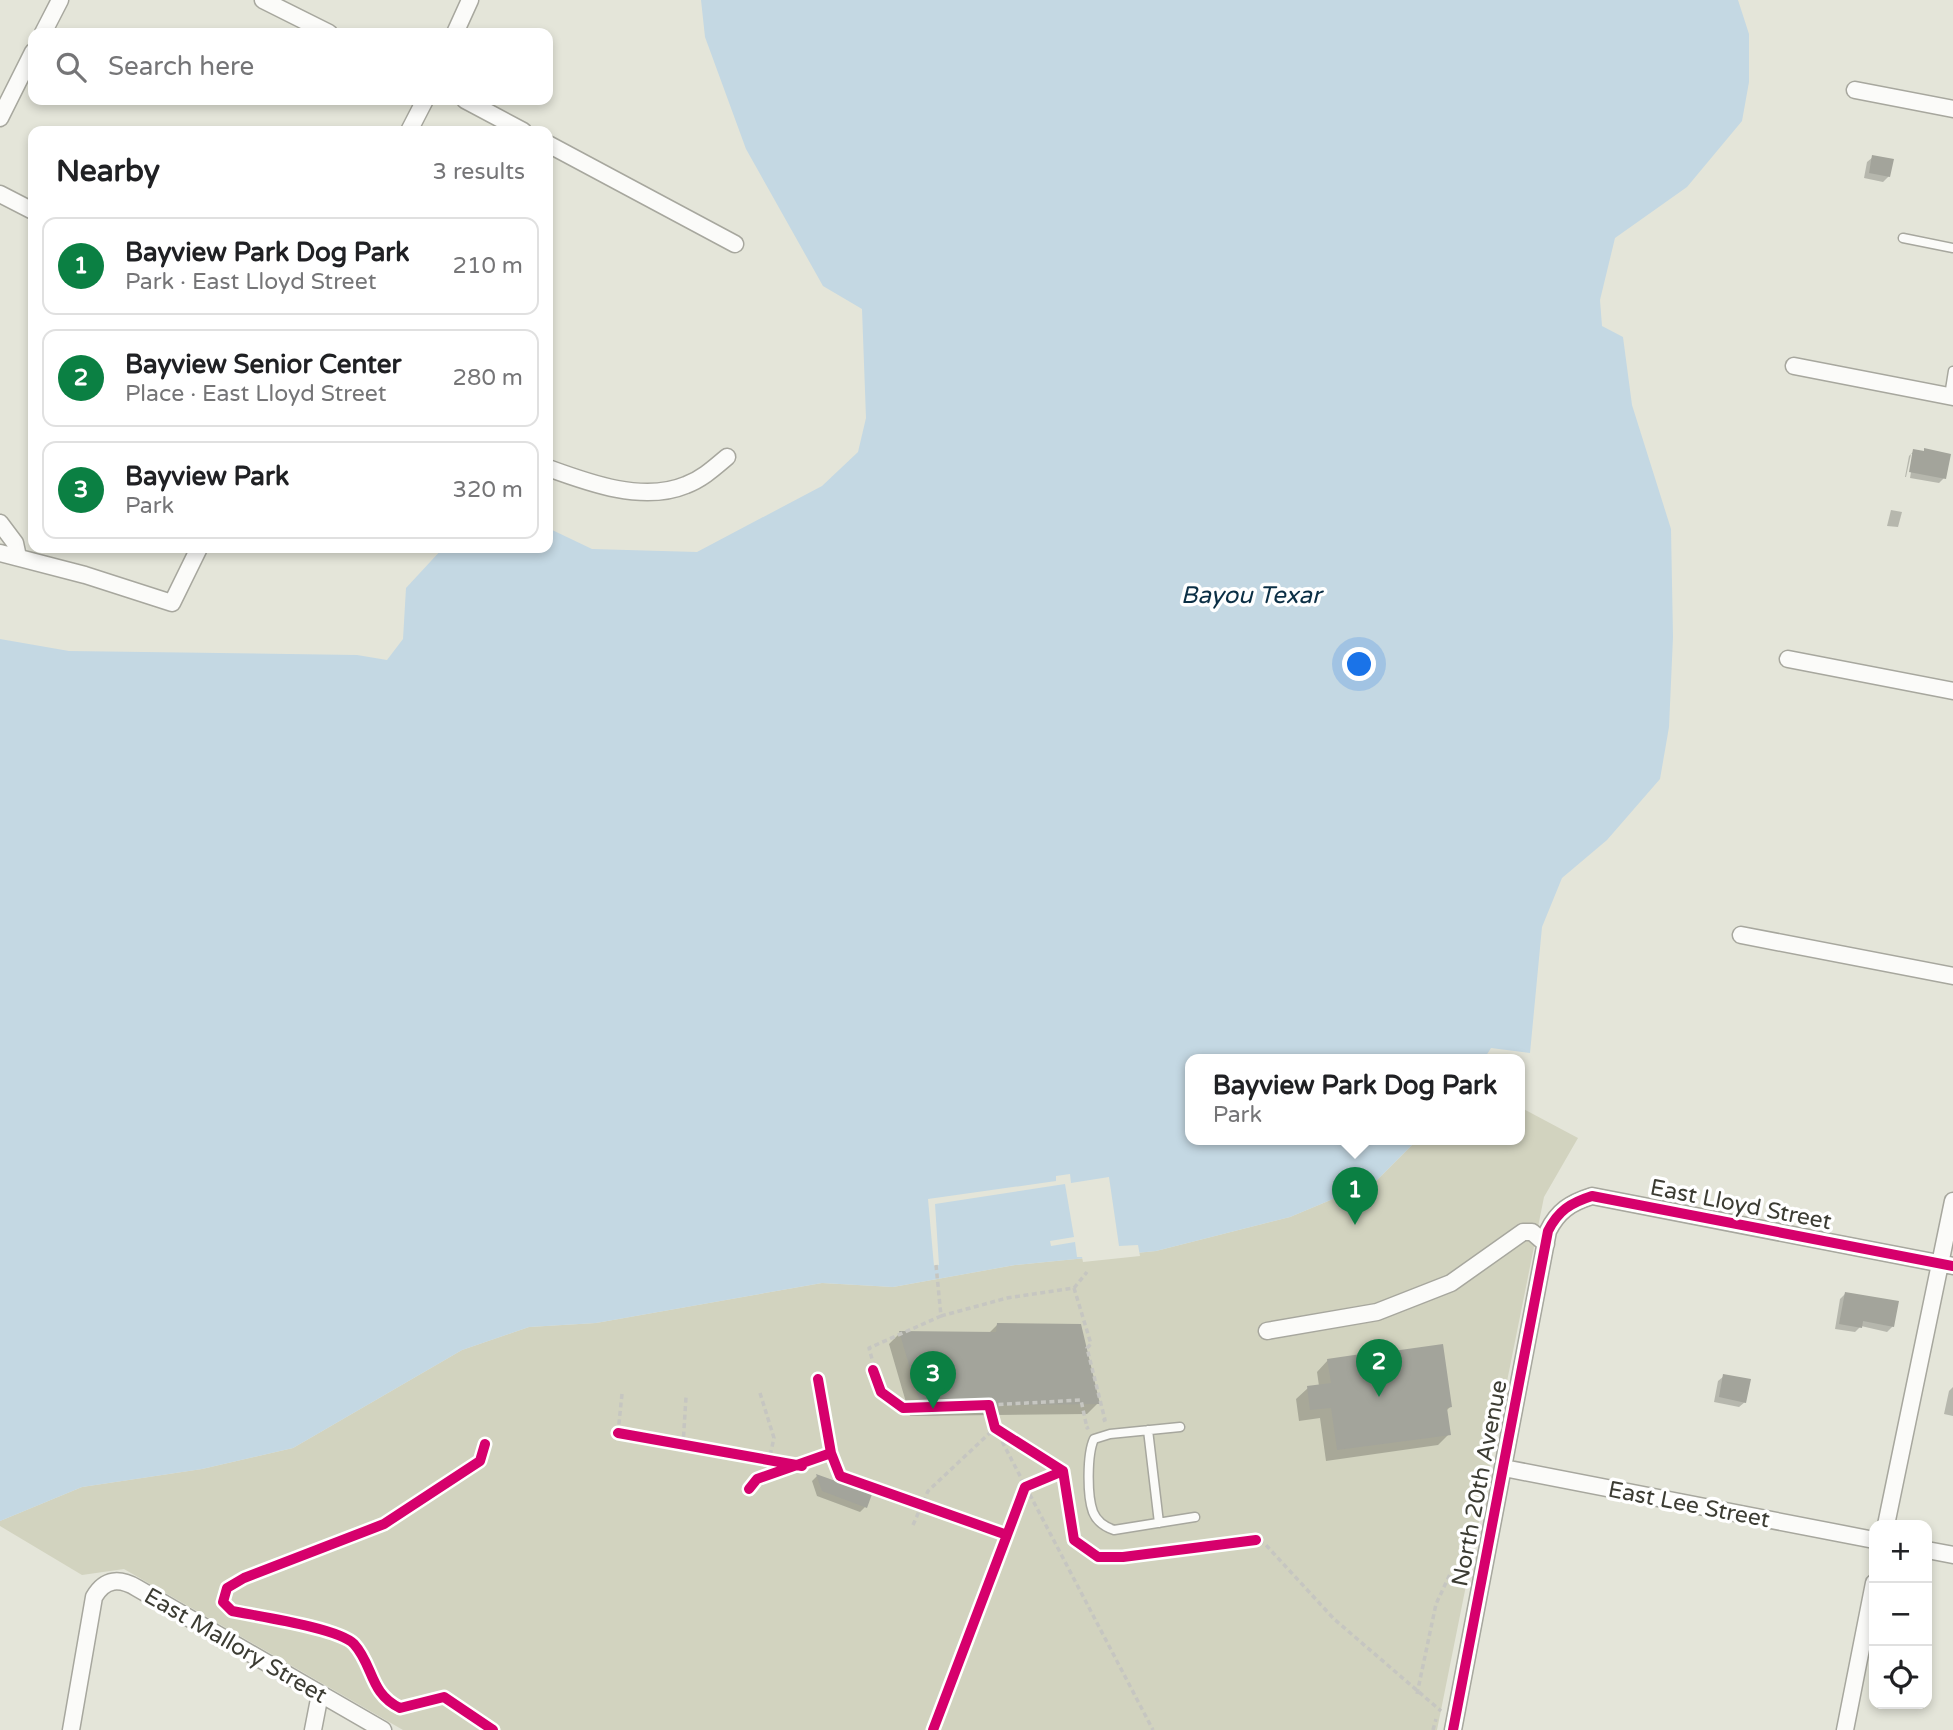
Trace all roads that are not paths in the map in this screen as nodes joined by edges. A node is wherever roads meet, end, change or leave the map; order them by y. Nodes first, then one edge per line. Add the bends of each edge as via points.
1 (60, 0) edge
2 (262, 0) edge
3 (470, 0) edge
4 (46, 28) edge
5 (319, 28) edge
6 (457, 28) edge
7 (28, 62) edge
8 (1855, 90) dead end
9 (422, 105) edge
10 (474, 105) edge
11 (1953, 109) edge
12 (0, 118) edge
13 (412, 126) edge
14 (513, 126) edge
15 (553, 147) edge
16 (0, 194) edge
17 (28, 208) edge
18 (1903, 238) dead end
19 (735, 244) dead end
20 (1953, 248) edge
21 (1794, 366) dead end
22 (1953, 372) edge
23 (1951, 396) edge
24 (727, 457) dead end
25 (553, 470) edge
26 (0, 523) edge
27 (0, 553) edge
28 (197, 553) edge
29 (18, 557) junction
30 (1788, 659) dead end
31 (1953, 691) edge
32 (1741, 935) dead end
33 (1953, 976) edge
34 (1953, 1201) edge
35 (1546, 1244) junction
36 (1947, 1265) edge
37 (1267, 1331) dead end
38 (1180, 1427) dead end
39 (1148, 1430) junction
40 (1504, 1468) junction
41 (1195, 1517) dead end
42 (1887, 1520) edge
43 (1159, 1523) junction
44 (1869, 1538) edge
45 (1932, 1551) edge
46 (1953, 1555) edge
47 (1869, 1608) edge
48 (320, 1693) junction
49 (1455, 1722) edge
50 (71, 1730) edge
51 (313, 1730) edge
52 (383, 1730) edge
53 (1845, 1730) edge

1 - 4 street
2 - 5 street
3 - 6 street
7 - 12 street
8 - 11 street
9 - 13 street
10 - 14 street
15 - 19 street
16 - 17 street
18 - 20 lane
21 - 23 street
22 - 23 lane
24 - 25 street via 702,478 659,492 614,488
26 - 29 street via 15,543
27 - 29 street
28 - 29 street via 172,603
30 - 31 street
32 - 33 street
34 - 36 street
35 - 36 street, East Lloyd Street via 1560,1212 1592,1196
35 - 37 street via 1539,1236 1523,1232 1451,1283 1377,1312
35 - 40 street, North 20th Avenue
36 - 42 street
38 - 39 lane
39 - 43 lane
39 - 43 lane via 1094,1439 1088,1452 1093,1513 1103,1526 1114,1530
40 - 44 street, East Lee Street
40 - 49 street, North 20th Avenue
41 - 43 lane
45 - 46 street
47 - 53 street
48 - 50 street, East Mallory Street via 125,1581 107,1583 94,1597
48 - 51 street
48 - 52 street, East Mallory Street

